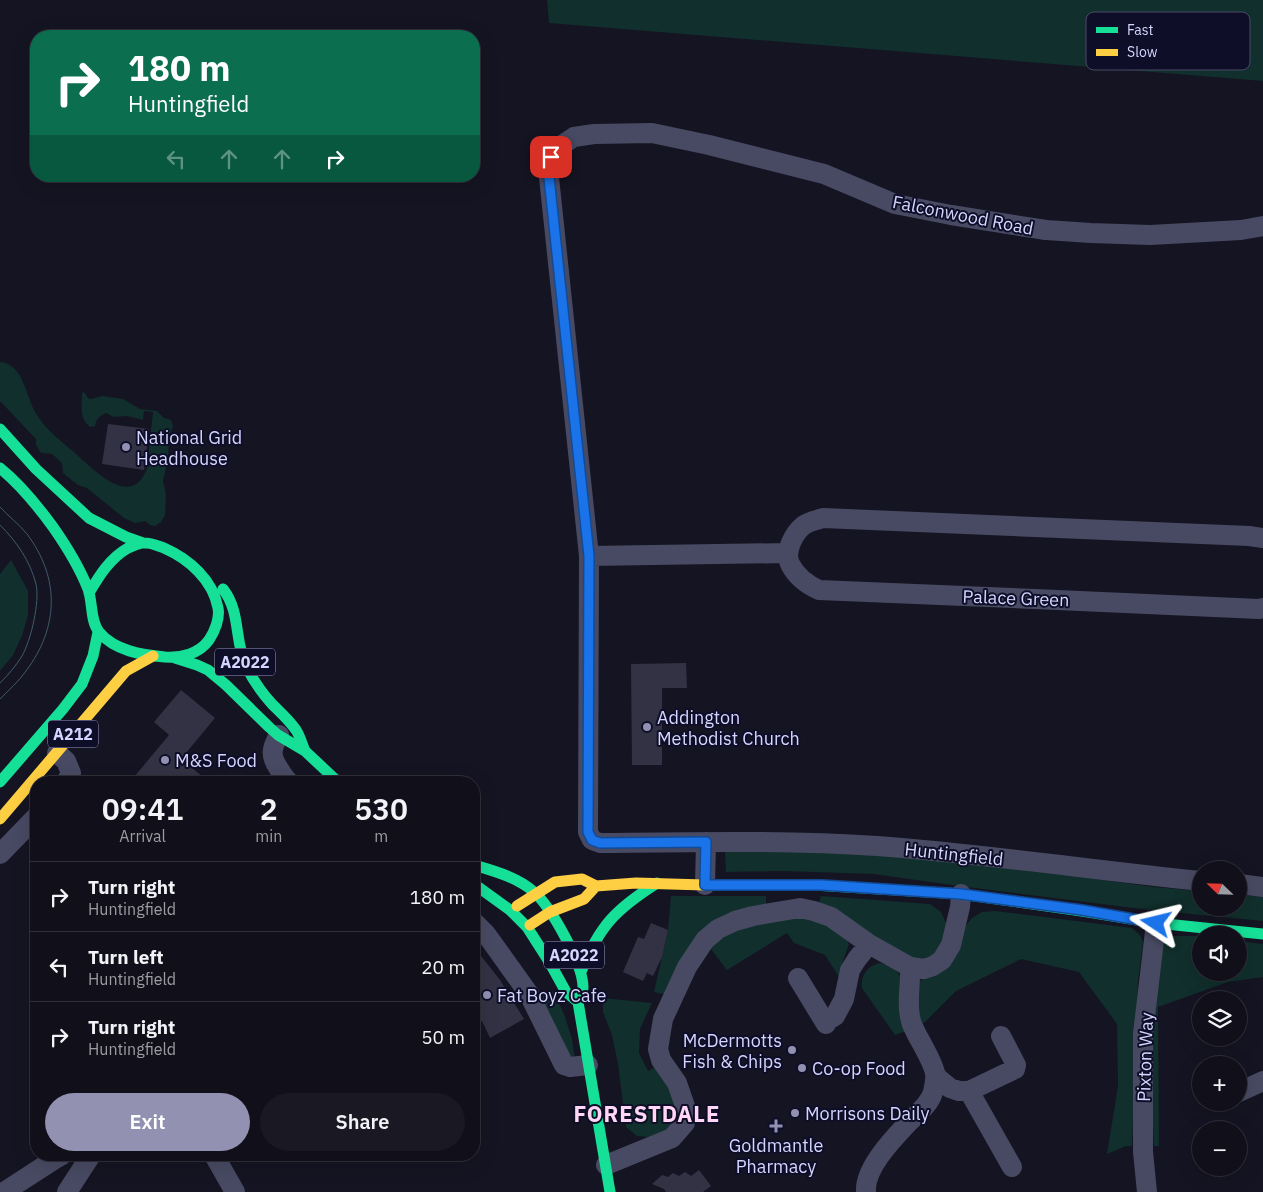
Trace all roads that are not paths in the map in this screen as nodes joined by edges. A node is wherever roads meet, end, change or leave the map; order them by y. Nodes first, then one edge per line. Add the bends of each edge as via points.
1 (556, 149) joint
2 (1263, 226) edge
3 (0, 429) edge
4 (0, 468) edge
5 (1263, 538) edge
6 (143, 543) junction
7 (788, 553) junction
8 (589, 556) junction
9 (198, 570) junction
10 (89, 593) junction
11 (1263, 608) edge
12 (98, 632) junction
13 (153, 656) junction
14 (176, 658) junction
15 (278, 735) junction
16 (305, 751) junction
17 (61, 757) junction
18 (42, 776) edge
19 (69, 776) edge
20 (284, 776) edge
21 (332, 776) edge
22 (0, 782) edge
23 (30, 789) edge
24 (0, 819) edge
25 (30, 823) edge
26 (706, 842) junction
27 (0, 854) edge
28 (480, 868) edge
29 (1192, 880) edge
30 (657, 883) junction
31 (705, 885) junction
32 (1248, 885) edge
33 (596, 886) junction
34 (1263, 887) edge
35 (480, 888) edge
36 (536, 893) junction
37 (961, 894) junction
38 (510, 910) junction
39 (550, 912) junction
40 (1156, 923) junction
41 (527, 927) junction
42 (480, 928) edge
43 (1263, 934) edge
44 (869, 944) junction
45 (910, 967) junction
46 (581, 972) junction
47 (798, 978) dead end
48 (578, 1002) junction
49 (1001, 1036) dead end
50 (588, 1065) junction
51 (935, 1074) junction
52 (1263, 1081) edge
53 (1247, 1088) edge
54 (970, 1091) junction
55 (52, 1161) edge
56 (87, 1161) edge
57 (217, 1161) edge
58 (606, 1165) junction
59 (1012, 1167) dead end
60 (4, 1192) edge
61 (67, 1192) edge
62 (235, 1192) edge
63 (610, 1192) edge
64 (866, 1192) edge
65 (1147, 1192) edge

1 - 2 street, Falconwood Road via 574,137 652,133 824,174 895,204 1046,230 1150,235
1 - 8 street, Huntingfield via 548,168
3 - 6 main road via 36,469 90,518
4 - 10 main road via 30,497 51,525 73,557
5 - 7 street via 823,518 805,524 798,531
6 - 9 main road via 178,555
6 - 10 main road via 109,562
7 - 8 street
7 - 11 street, Palace Green via 797,574 819,590
8 - 26 street, Huntingfield via 588,832 592,840 600,843
9 - 14 main road via 215,596 217,620 213,633 202,648
9 - 16 main road, A2022 via 230,597 242,656 250,674 273,706 289,720
10 - 12 main road
12 - 13 main road via 115,646
12 - 22 main road, A212 via 82,684
13 - 14 main road
13 - 17 main road, A212 via 126,671
14 - 15 main road, A2022 via 200,666 222,681
15 - 16 main road, A2022
15 - 20 street via 272,752 274,762
16 - 21 main road, A2022
17 - 18 main road, A212
17 - 19 street via 71,772
23 - 24 main road, A212
25 - 27 street
26 - 29 street, Huntingfield via 876,846
26 - 31 street
28 - 36 main road, A2022 via 507,876
30 - 31 main road
30 - 33 main road
30 - 46 main road via 622,907 605,925
31 - 37 main road via 822,885
32 - 34 street
33 - 36 main road via 582,879 563,881
33 - 39 main road via 584,900
35 - 38 main road, A2022
36 - 38 main road
36 - 39 main road, A2022
37 - 40 main road
37 - 45 street via 951,945 942,960 924,969
38 - 41 main road, A2022
39 - 41 main road
39 - 46 main road, A2022
40 - 43 main road
40 - 65 street, Pixton Way via 1143,1034 1143,1152
41 - 48 main road, A2022 via 566,992
42 - 50 street via 529,994 564,1065 570,1068
44 - 45 street
44 - 47 street via 850,970 844,999 835,1016 826,1023
44 - 58 street via 832,917 800,908 753,916 718,929 705,940 687,967 663,1019 658,1049 661,1060 677,1083 685,1106 685,1123 672,1138
45 - 51 street via 911,1022
46 - 48 main road, A2022 via 584,987
48 - 50 main road, A2022
49 - 54 street via 1015,1069
50 - 58 main road, A2022
51 - 54 street via 950,1088
51 - 64 street via 933,1094 874,1164
52 - 53 street
54 - 59 street
55 - 60 street
56 - 61 street
57 - 62 street
58 - 63 main road, A2022

